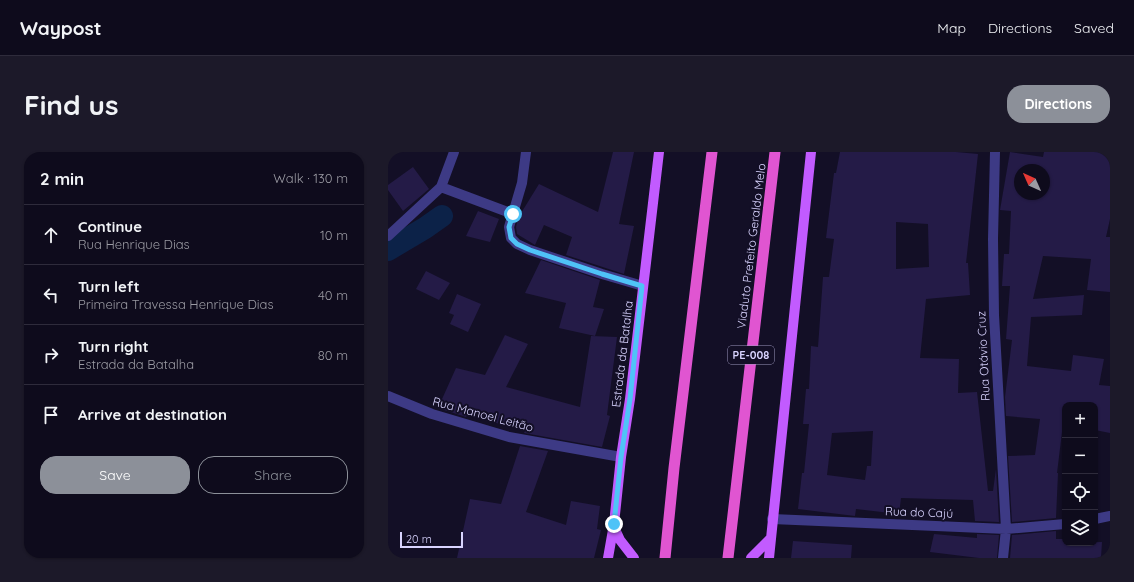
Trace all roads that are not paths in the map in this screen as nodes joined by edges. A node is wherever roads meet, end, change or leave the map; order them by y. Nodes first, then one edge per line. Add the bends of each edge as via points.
1 (454, 152) edge
2 (526, 152) edge
3 (659, 152) edge
4 (712, 152) edge
5 (775, 152) edge
6 (812, 152) edge
7 (995, 152) edge
8 (441, 187) junction
9 (513, 214) junction
10 (388, 236) edge
11 (642, 286) junction
12 (388, 396) edge
13 (621, 457) junction
14 (1110, 516) edge
15 (1098, 518) edge
16 (772, 519) junction
17 (1062, 524) edge
18 (614, 526) junction
19 (1006, 529) junction
20 (770, 539) junction
21 (608, 558) edge
22 (634, 558) edge
23 (665, 558) edge
24 (728, 558) edge
25 (751, 558) edge
26 (769, 558) edge
27 (1003, 558) edge

1 - 8 street
2 - 9 street via 522,184
3 - 11 main road, Estrada da Batalha
4 - 23 highway
5 - 24 highway, Viaduto Prefeito Geraldo Melo / PE-008
6 - 16 main road
7 - 19 street, Rua Otávio Cruz via 994,316
8 - 9 street
8 - 10 street
9 - 11 street via 509,227 511,238 517,244
11 - 13 main road, Estrada da Batalha
12 - 13 street, Rua Manoel Leitão via 432,414 509,437
13 - 18 main road, Estrada da Batalha
14 - 15 street
16 - 19 street, Rua do Cajú
16 - 20 main road
17 - 19 street, Rua do Cajú
18 - 21 main road, Estrada da Batalha
18 - 22 main road via 620,540
19 - 27 street, Rua Otávio Cruz
20 - 25 main road
20 - 26 main road

